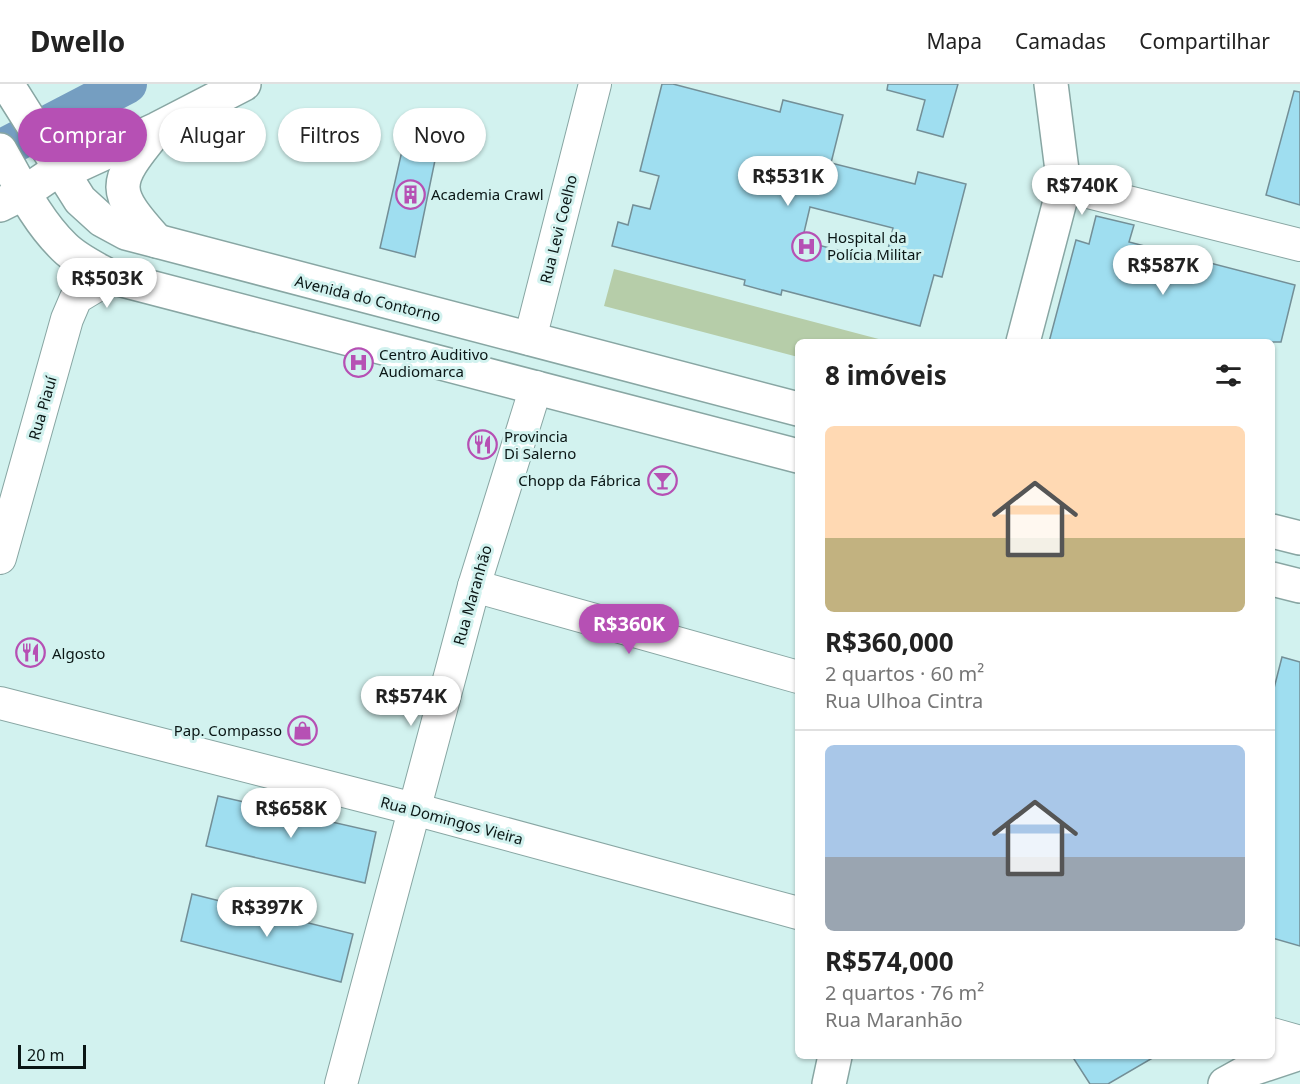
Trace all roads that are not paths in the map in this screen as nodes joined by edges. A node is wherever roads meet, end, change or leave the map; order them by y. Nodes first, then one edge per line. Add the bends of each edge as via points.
1 (244, 84) edge
2 (595, 84) edge
3 (1051, 84) edge
4 (12, 92) edge
5 (158, 129) junction
6 (0, 150) edge
7 (56, 164) junction
8 (1064, 186) junction
9 (14, 194) edge
10 (160, 244) junction
11 (1300, 245) edge
12 (111, 277) junction
13 (530, 339) junction
14 (1024, 339) edge
15 (569, 350) junction
16 (494, 376) junction
17 (536, 387) junction
18 (795, 408) edge
19 (795, 455) edge
20 (1275, 532) edge
21 (1300, 538) edge
22 (0, 558) edge
23 (1275, 580) edge
24 (474, 586) junction
25 (1300, 586) edge
26 (795, 676) edge
27 (0, 703) edge
28 (414, 809) junction
29 (795, 912) edge
30 (1275, 1036) edge
31 (1300, 1042) edge
32 (1300, 1053) edge
33 (835, 1059) edge
34 (342, 1084) edge
35 (829, 1084) edge
36 (1225, 1084) edge

1 - 5 main road
2 - 13 street, Rua Levi Coelho
3 - 8 main road
4 - 7 main road, Avenida do Contorno
5 - 7 main road via 81,164
5 - 10 main road via 129,163 123,198
6 - 9 main road
7 - 9 main road
7 - 10 main road, Avenida do Contorno via 80,200 102,220
8 - 11 street
8 - 14 main road
9 - 12 main road via 65,249
10 - 13 main road, Avenida do Contorno
12 - 16 main road
12 - 22 street, Rua Piauí via 76,298 67,319
13 - 15 main road, Avenida do Contorno
13 - 16 main road via 528,354 516,369
15 - 17 main road via 545,363
15 - 18 main road, Avenida do Contorno
16 - 17 main road
17 - 19 main road
17 - 24 street, Rua Maranhão
20 - 21 main road
23 - 25 main road
24 - 26 street
24 - 28 street, Rua Maranhão
27 - 28 street, Rua Domingos Vieira
28 - 29 street, Rua Domingos Vieira
28 - 34 street, Rua Maranhão
30 - 31 street
32 - 36 main road via 1251,1069
33 - 35 main road

